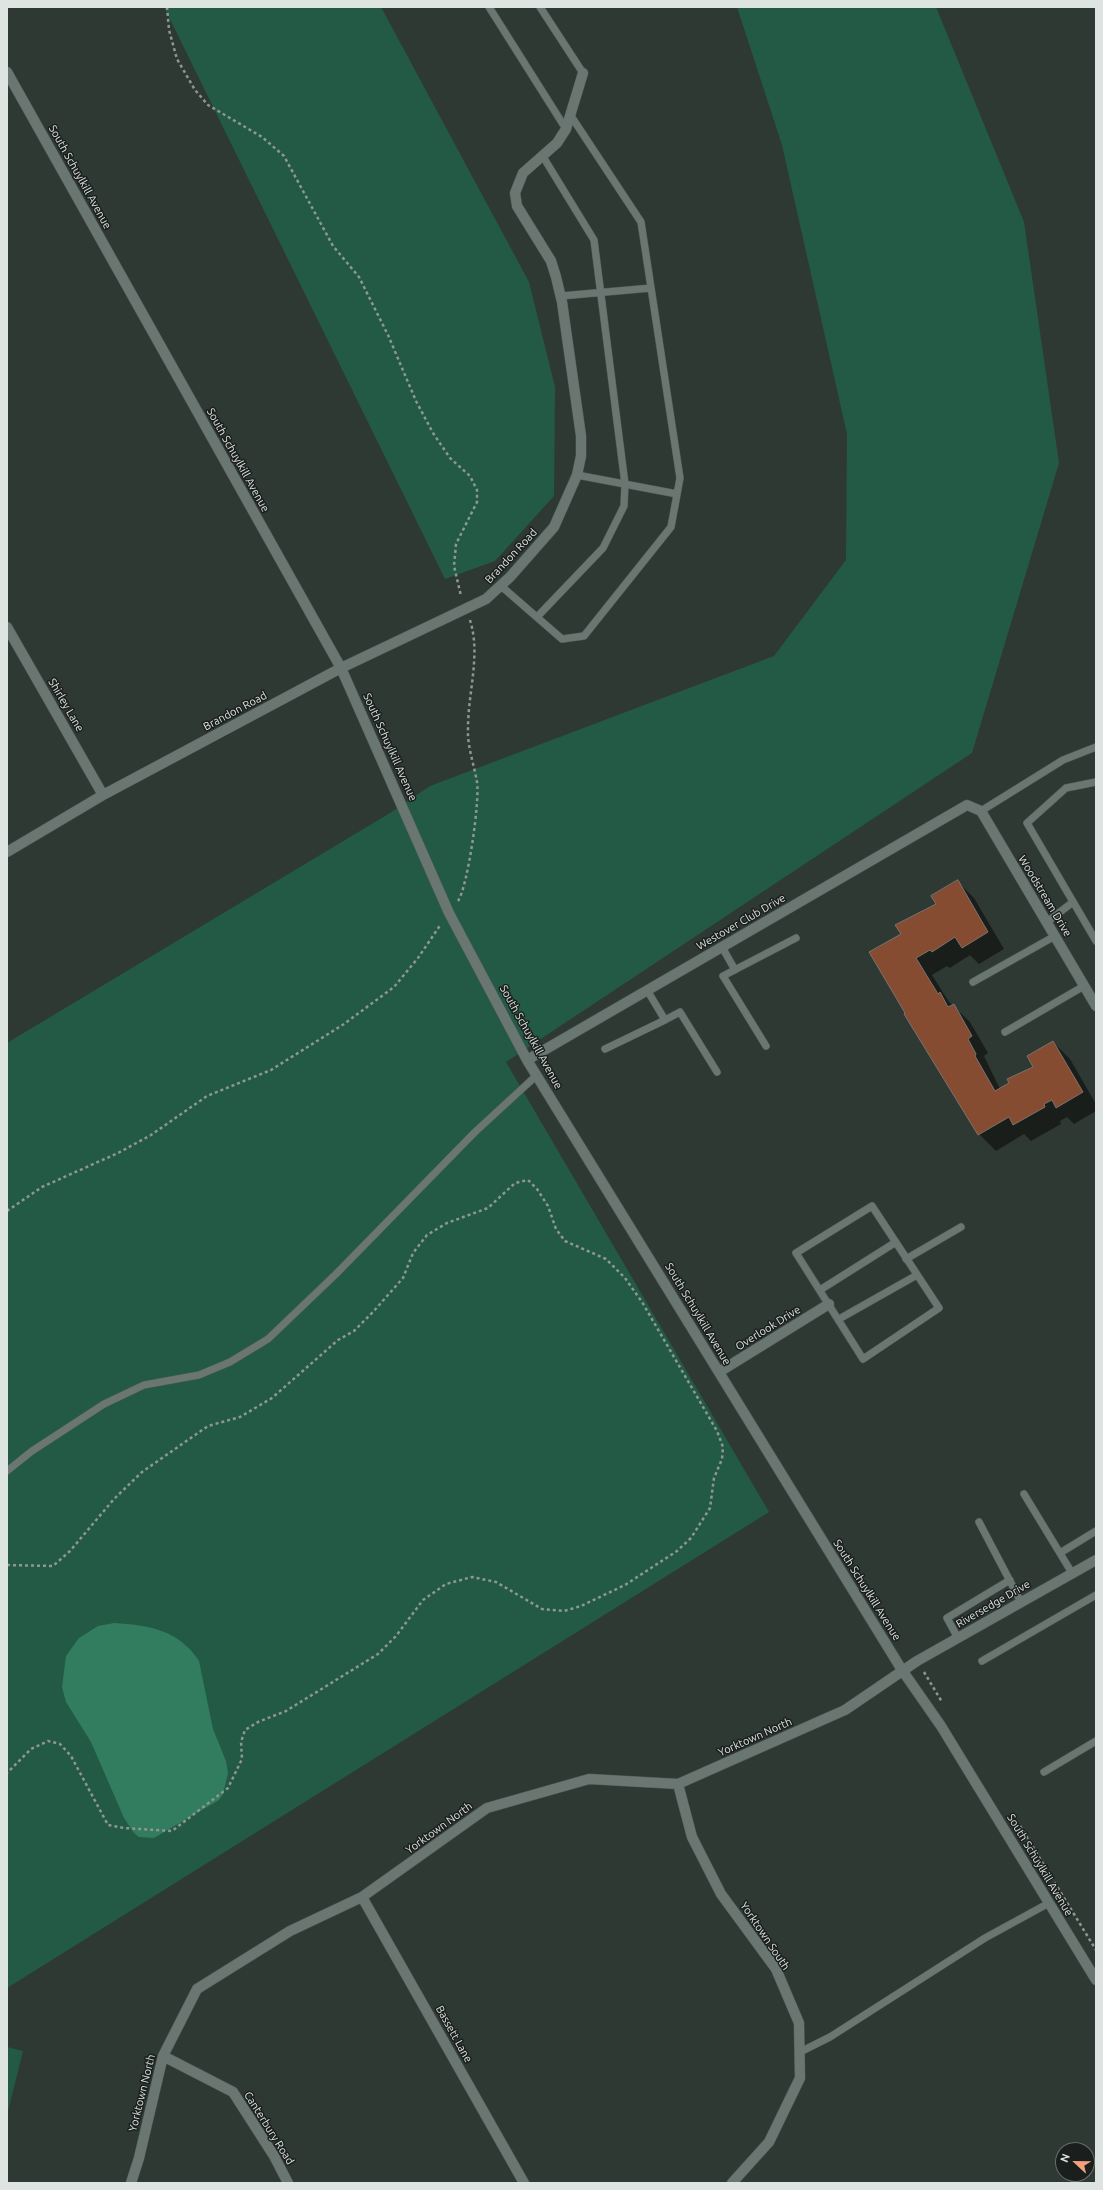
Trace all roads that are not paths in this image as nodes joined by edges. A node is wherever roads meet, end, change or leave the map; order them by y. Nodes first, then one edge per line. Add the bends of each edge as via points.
1 (489, 7) edge
2 (540, 7) edge
3 (7, 72) edge
4 (583, 73) joint
5 (571, 116) junction
6 (566, 129) junction
7 (542, 155) junction
8 (651, 288) junction
9 (602, 292) junction
10 (561, 296) junction
11 (577, 476) junction
12 (625, 484) junction
13 (677, 494) junction
14 (501, 586) junction
15 (537, 617) junction
16 (7, 627) edge
17 (341, 668) junction
18 (1096, 747) edge
19 (1096, 782) edge
20 (103, 795) junction
21 (981, 811) junction
22 (7, 852) edge
23 (1073, 902) junction
24 (1046, 922) junction
25 (1055, 936) junction
26 (796, 938) dead end
27 (1096, 941) edge
28 (722, 947) junction
29 (735, 970) junction
30 (973, 982) dead end
31 (1084, 986) junction
32 (647, 990) junction
33 (1096, 1006) edge
34 (665, 1020) junction
35 (1005, 1032) dead end
36 (766, 1046) dead end
37 (605, 1049) dead end
38 (527, 1060) junction
39 (717, 1072) dead end
40 (537, 1075) junction
41 (961, 1227) dead end
42 (896, 1242) junction
43 (906, 1259) junction
44 (917, 1275) junction
45 (820, 1290) junction
46 (829, 1304) junction
47 (839, 1319) junction
48 (719, 1372) junction
49 (7, 1471) edge
50 (1024, 1494) dead end
51 (979, 1522) dead end
52 (1096, 1531) edge
53 (1060, 1553) junction
54 (1096, 1560) edge
55 (1072, 1573) junction
56 (1010, 1580) junction
57 (1096, 1594) edge
58 (1021, 1602) junction
59 (958, 1638) junction
60 (982, 1661) dead end
61 (902, 1670) junction
62 (1096, 1741) edge
63 (1044, 1772) dead end
64 (678, 1784) junction
65 (362, 1897) junction
66 (1049, 1902) junction
67 (1096, 1980) edge
68 (800, 2052) junction
69 (163, 2056) junction
70 (131, 2183) edge
71 (288, 2183) edge
72 (524, 2183) edge
73 (732, 2183) edge

1 - 6 lane
2 - 4 lane
3 - 17 street, South Schuylkill Avenue
4 - 5 street, Brandon Road
5 - 6 street, Brandon Road
5 - 8 lane via 641,222
6 - 7 street, Brandon Road via 556,143
7 - 9 lane via 594,240
7 - 10 street, Brandon Road via 524,172 515,193 517,206 551,261
8 - 9 lane
8 - 13 lane via 680,478
9 - 10 lane
9 - 12 lane
10 - 11 street, Brandon Road via 580,436 581,456
11 - 12 lane
11 - 14 street, Brandon Road via 554,527
12 - 13 lane
12 - 15 lane via 624,506 603,548
13 - 15 lane via 671,527 584,636 562,639
14 - 15 lane
14 - 17 street, Brandon Road via 486,599
16 - 20 street, Shirley Lane
17 - 20 street, Brandon Road
17 - 38 street, South Schuylkill Avenue via 450,914
18 - 21 lane via 1063,760
19 - 23 lane via 1066,788 1027,823
20 - 22 street, Brandon Road
21 - 24 street, Woodstream Drive
21 - 28 street, Westover Club Drive via 967,805
23 - 24 lane
23 - 27 lane
24 - 25 street, Woodstream Drive
25 - 30 lane
25 - 31 street, Woodstream Drive
26 - 29 lane
28 - 29 lane
28 - 32 street, Westover Club Drive
29 - 36 lane via 723,976
31 - 33 street, Woodstream Drive
31 - 35 lane
32 - 34 lane
32 - 38 street, Westover Club Drive
34 - 37 lane
34 - 39 lane via 680,1012
38 - 40 street, South Schuylkill Avenue
40 - 48 street, South Schuylkill Avenue
40 - 49 lane via 475,1132 336,1274 268,1339 230,1362 199,1376 144,1386 104,1404 32,1451
41 - 43 lane
42 - 43 lane
42 - 45 lane
42 - 45 lane via 872,1206 802,1249 796,1253
43 - 44 lane
44 - 47 lane
44 - 47 lane via 939,1308 863,1359
45 - 46 lane
46 - 47 lane
46 - 48 street, Overlook Drive
48 - 61 street, South Schuylkill Avenue
50 - 53 lane
51 - 56 lane
52 - 53 lane
53 - 55 lane
54 - 55 street, Riversedge Drive
55 - 58 street, Riversedge Drive
56 - 58 lane
56 - 59 lane via 947,1618
57 - 60 lane
58 - 59 street, Riversedge Drive
59 - 61 street, Riversedge Drive
61 - 64 street, Yorktown North via 845,1710
61 - 66 street, South Schuylkill Avenue via 941,1726
62 - 63 lane
64 - 65 street, Yorktown North via 589,1780 487,1808
64 - 68 street, Yorktown South via 692,1837 721,1894 776,1970 799,2022
65 - 69 street, Yorktown North via 290,1931 198,1989
65 - 72 street, Bassett Lane
66 - 67 street, South Schuylkill Avenue
66 - 68 lane via 985,1938 830,2037
68 - 73 street, Yorktown South via 800,2078 769,2142
69 - 70 street, Yorktown North
69 - 71 street, Canterbury Road via 233,2092

